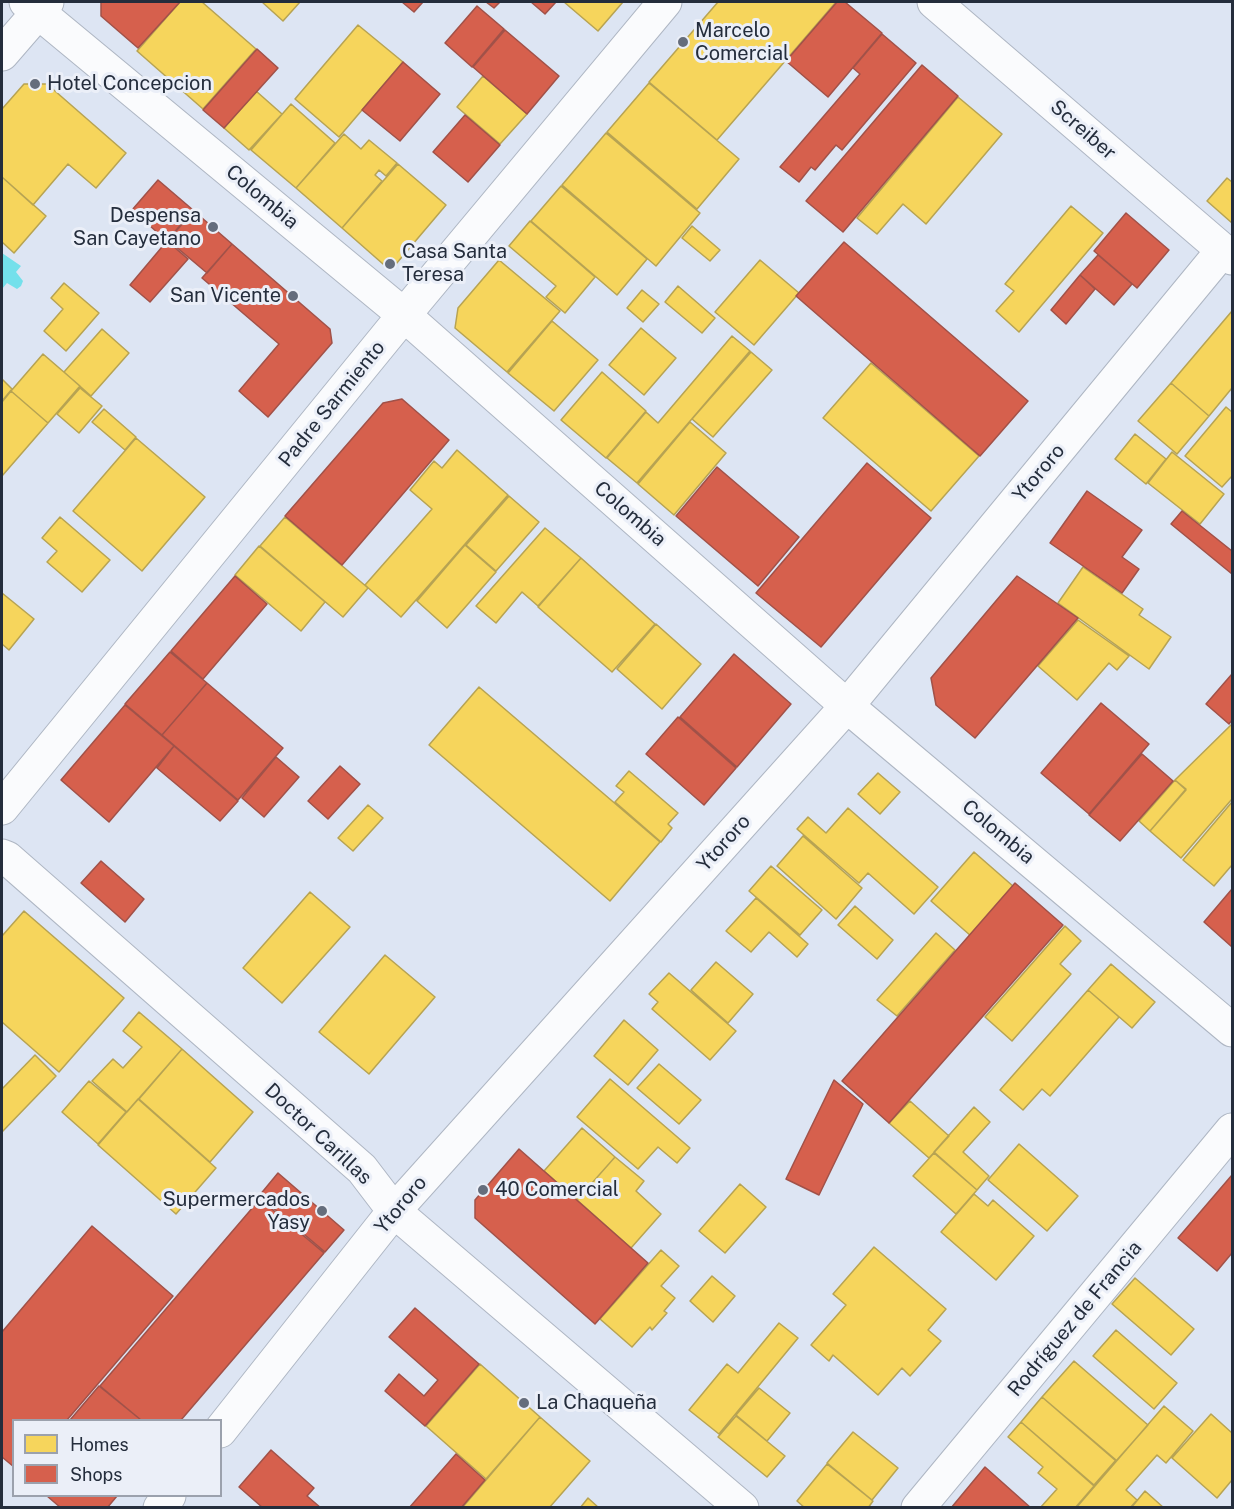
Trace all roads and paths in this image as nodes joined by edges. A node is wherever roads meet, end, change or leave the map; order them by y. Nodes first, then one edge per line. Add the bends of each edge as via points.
1 (665, 2) edge
2 (934, 2) edge
3 (37, 5) edge
4 (2, 54) edge
5 (1228, 254) edge
6 (404, 315) junction
7 (847, 706) junction
8 (2, 808) edge
9 (2, 856) edge
10 (1233, 1030) edge
11 (1233, 1130) edge
12 (394, 1211) junction
13 (222, 1428) edge
14 (742, 1508) edge
15 (918, 1508) edge

1 - 6 street, Padre Sarmiento
2 - 5 street, Screiber
3 - 4 street
3 - 6 street, Colombia
5 - 7 street, Ytororo
6 - 7 street, Colombia
6 - 8 street, Padre Sarmiento
7 - 10 street, Colombia
7 - 12 street, Ytororo
9 - 12 street, Doctor Carillas via 362,1169
11 - 15 street, Rodríguez de Francia
12 - 13 street, Ytororo
12 - 14 street, Doctor Carillas

